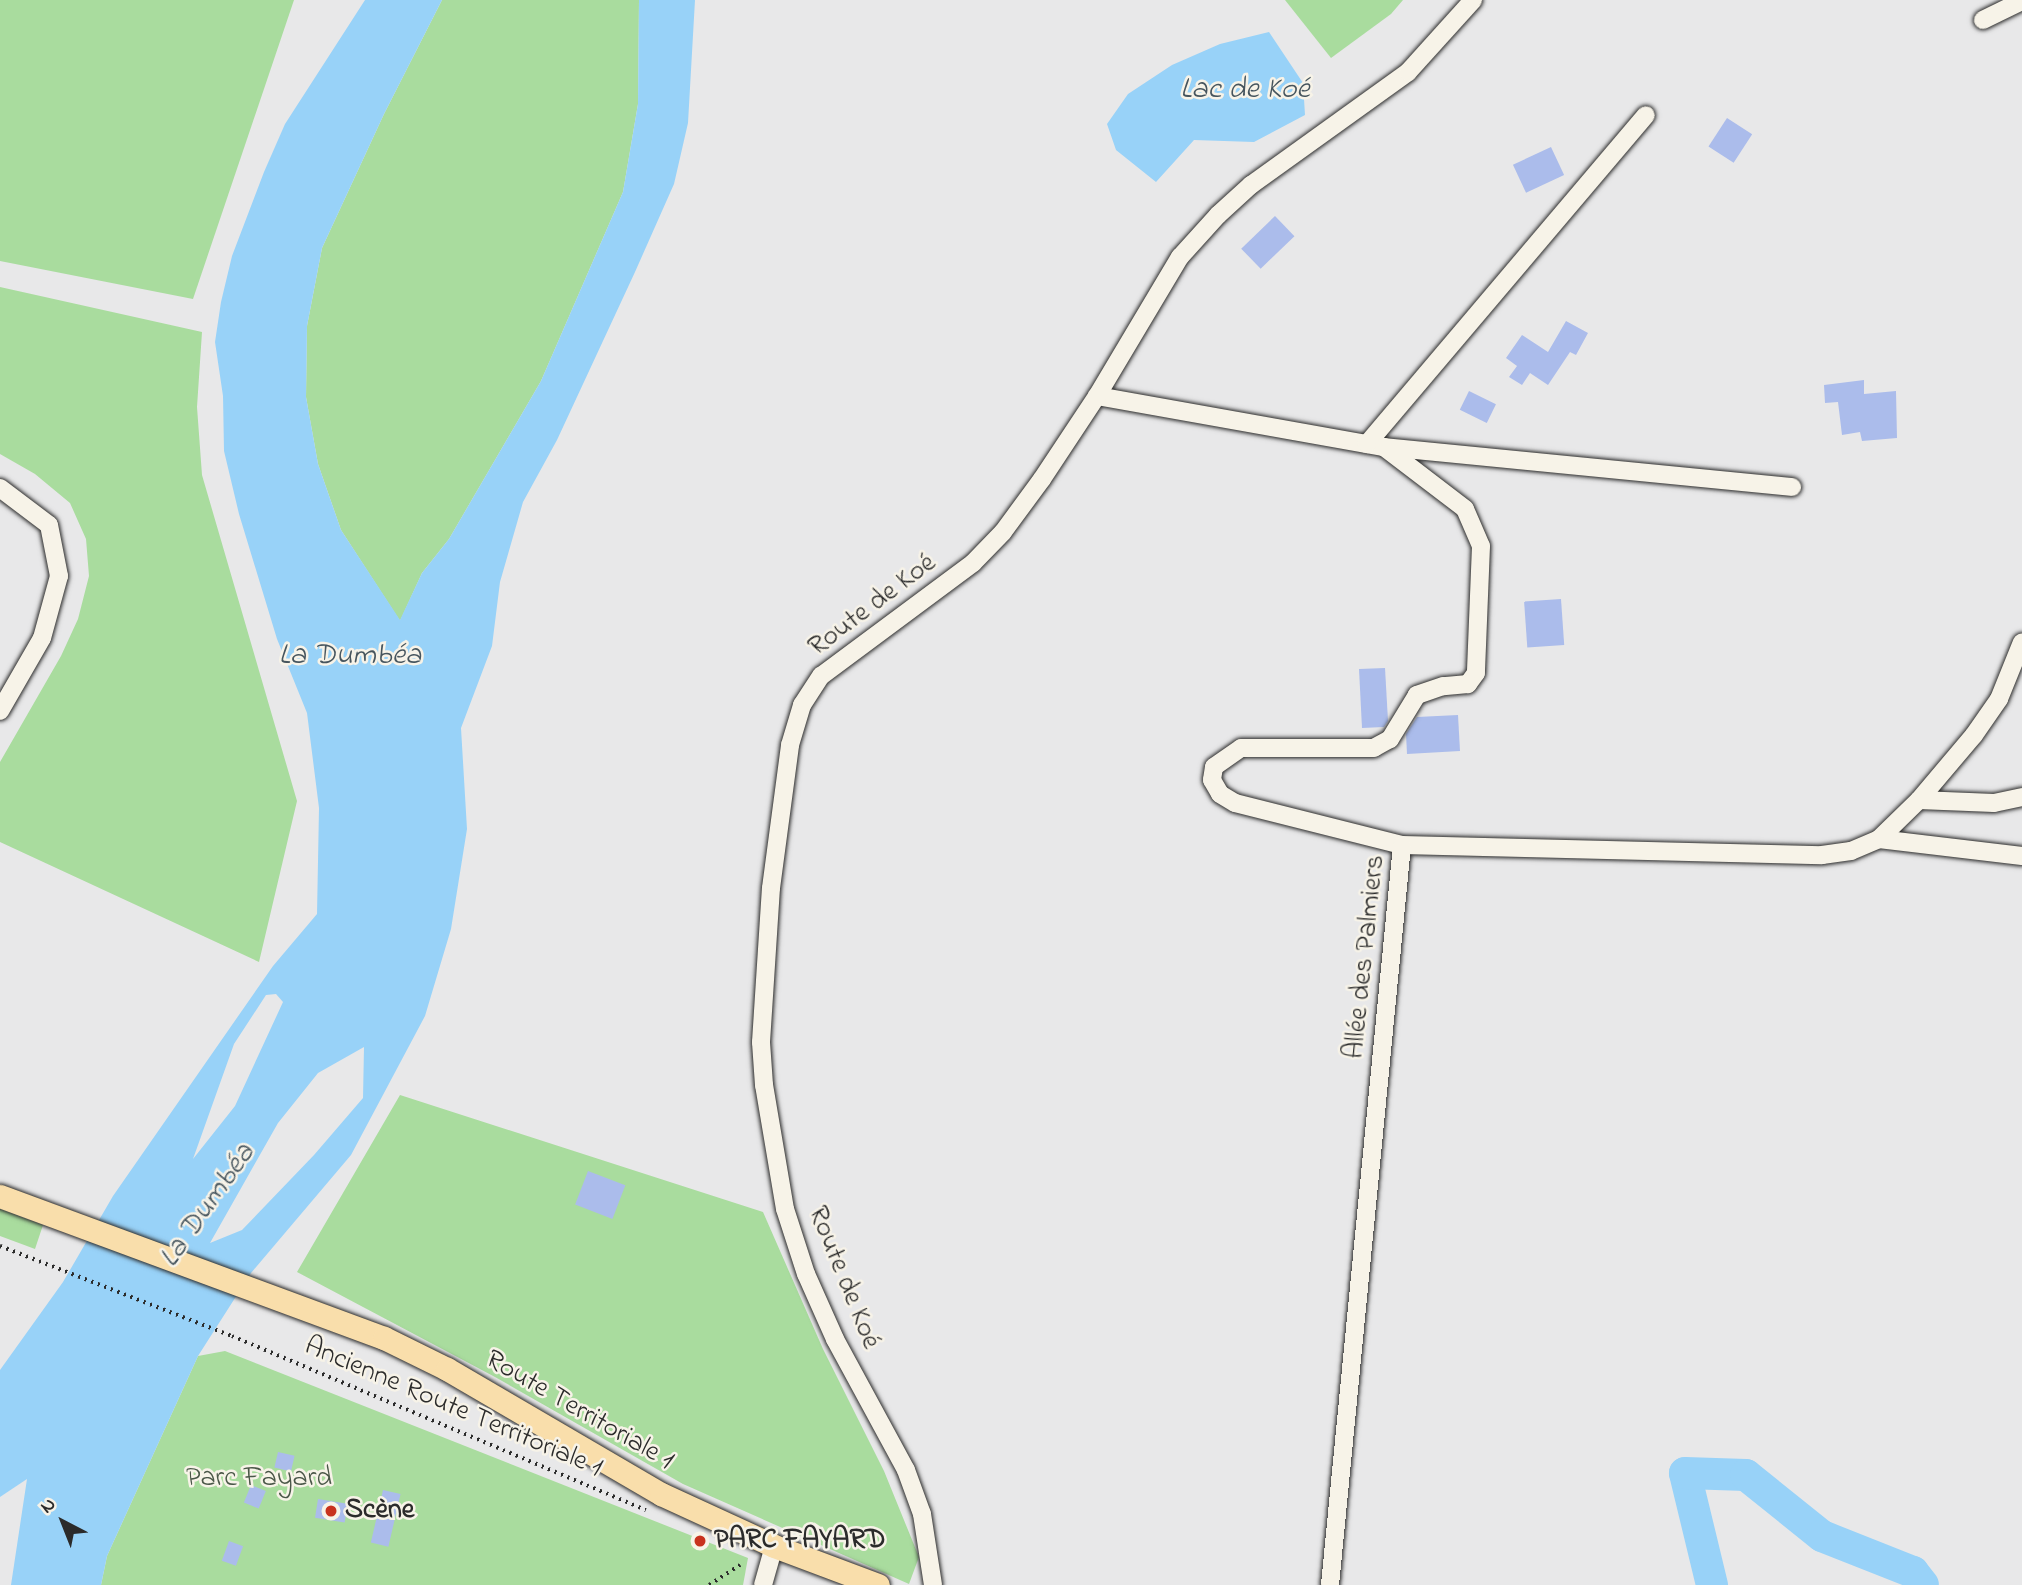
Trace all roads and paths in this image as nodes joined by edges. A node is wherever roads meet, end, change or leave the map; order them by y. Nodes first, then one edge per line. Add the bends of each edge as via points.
1 (1473, 0) edge
2 (2022, 1) edge
3 (1983, 20) dead end
4 (1646, 115) dead end
5 (1097, 396) junction
6 (1375, 446) junction
7 (1792, 487) dead end
8 (0, 488) edge
9 (2022, 642) edge
10 (0, 711) edge
11 (2022, 797) edge
12 (1919, 800) junction
13 (1879, 839) junction
14 (1402, 845) junction
15 (2022, 856) edge
16 (0, 1196) edge
17 (0, 1246) edge
18 (646, 1510) dead end
19 (774, 1546) junction
20 (740, 1565) dead end
21 (838, 1578) edge
22 (709, 1585) edge
23 (763, 1585) edge
24 (878, 1585) edge
25 (933, 1585) edge
26 (1330, 1585) edge

1 - 5 street, Route de Koé via 1408,72 1218,215 1180,257
2 - 3 street
4 - 6 street
5 - 6 street
5 - 25 street, Route de Koé via 1003,532 973,563 821,676 802,705 790,745 771,888 761,1042 783,1197 806,1274 835,1339 906,1470 922,1514
6 - 7 street
6 - 14 street via 1465,509 1481,546 1476,673 1468,684 1417,695 1390,739 1374,748 1241,748 1214,766 1212,779 1220,794 1235,803
8 - 10 street via 49,525 59,576 42,638
9 - 12 street, Allée des Palmiers via 1998,699
11 - 12 street via 1994,803
12 - 13 street, Allée des Palmiers
13 - 14 street, Allée des Palmiers via 1852,851 1822,855
13 - 15 street
14 - 26 street, Allée des Palmiers
16 - 19 main road, Route Territoriale 1 via 384,1338 447,1369 661,1494
17 - 18 path, Ancienne Route Territoriale 1 via 232,1336
19 - 21 main road, Route Territoriale 1
19 - 23 street
20 - 22 path
21 - 24 main road, Route Territoriale 1

